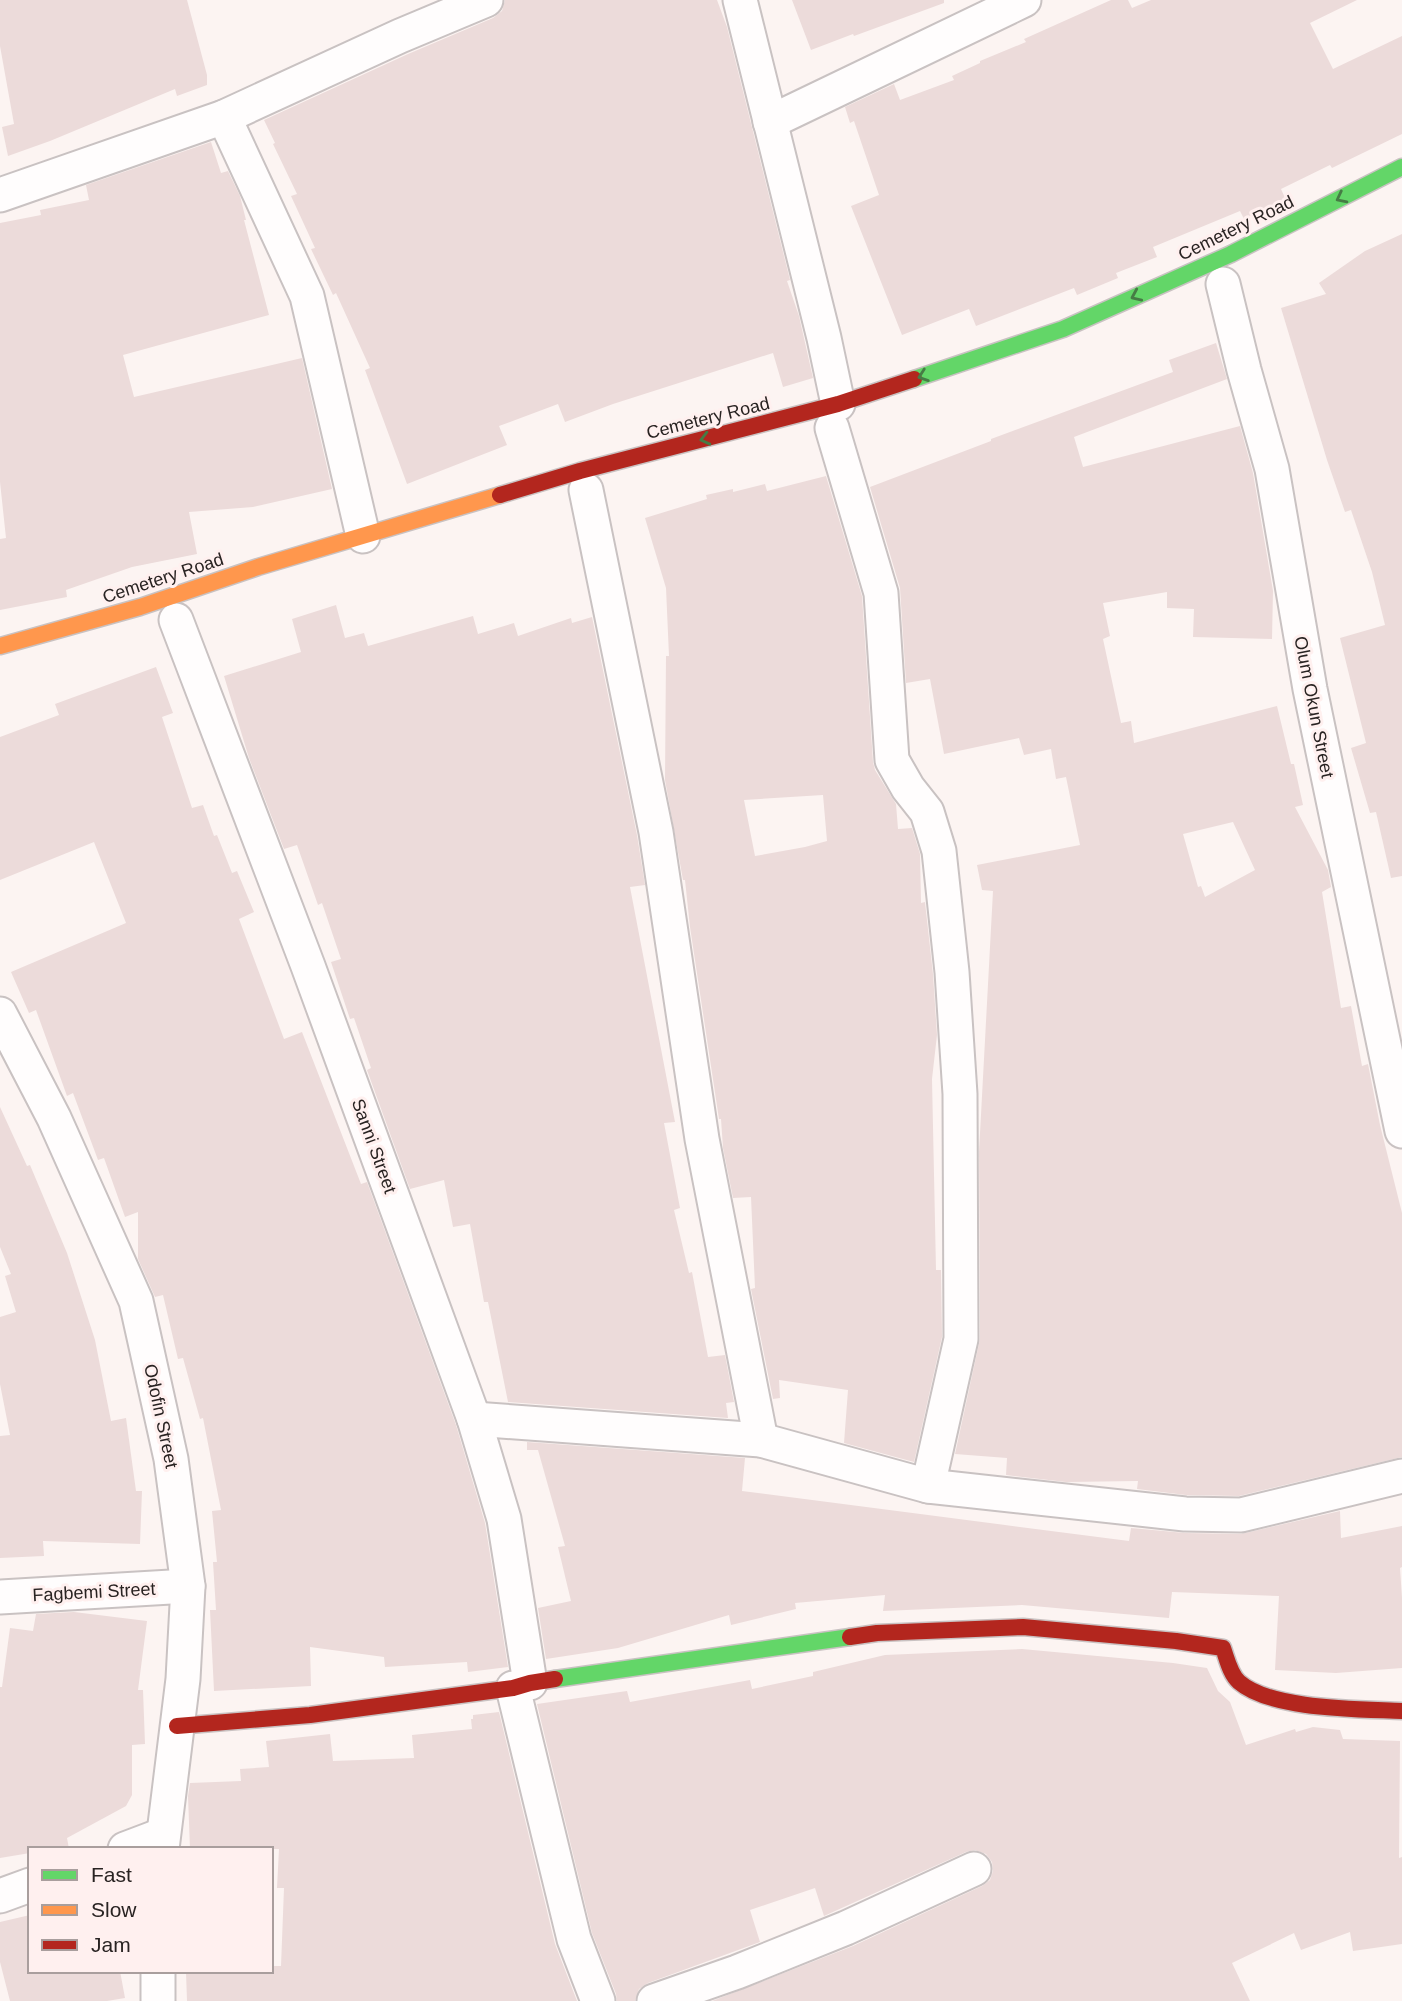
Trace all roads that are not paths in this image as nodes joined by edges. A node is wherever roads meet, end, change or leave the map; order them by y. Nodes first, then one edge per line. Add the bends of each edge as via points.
1 (486, 0) edge
2 (740, 0) edge
3 (1024, 0) edge
4 (224, 117) junction
5 (770, 122) junction
6 (1402, 167) edge
7 (0, 195) edge
8 (1223, 284) dead end
9 (834, 422) junction
10 (586, 490) dead end
11 (363, 536) junction
12 (175, 620) dead end
13 (0, 646) edge
14 (0, 1014) edge
15 (1402, 1131) edge
16 (474, 1419) junction
17 (761, 1440) junction
18 (1402, 1476) edge
19 (928, 1486) junction
20 (188, 1587) junction
21 (0, 1597) edge
22 (522, 1686) junction
23 (1402, 1711) edge
24 (177, 1726) junction
25 (162, 1842) edge
26 (136, 1847) edge
27 (974, 1870) dead end
28 (28, 1886) edge
29 (0, 1896) edge
30 (158, 1973) edge
31 (158, 2001) edge
32 (598, 2001) edge
33 (654, 2001) edge

1 - 4 street
2 - 5 street
3 - 5 street
4 - 7 street
4 - 11 street via 307,296
5 - 9 street via 824,338
6 -> 9 main road, Cemetery Road via 1231,254 1063,329
8 - 15 street, Olum Okun Street via 1272,469 1310,689
9 -> 11 main road, Cemetery Road via 580,471
9 - 19 street via 881,593 892,760 927,812 939,851 952,972 960,1094 961,1339
10 - 17 street via 656,832 702,1139
11 - 13 main road, Cemetery Road
12 - 16 street, Sanni Street
14 - 20 street, Odofin Street via 54,1118 136,1301 171,1459
16 - 17 street
16 - 22 street, Sanni Street via 504,1519
17 - 19 street
18 - 19 street via 1241,1515 1185,1514
20 - 21 street, Fagbemi Street
20 - 24 street, Odofin Street
22 - 23 main road via 877,1633 1023,1627 1223,1648 1237,1681 1257,1693 1309,1705
22 - 24 main road via 310,1715
22 - 32 street, Sanni Street via 573,1939
24 - 25 street, Odofin Street
25 - 26 street
27 - 33 street via 846,1928
28 - 29 street
30 - 31 street

